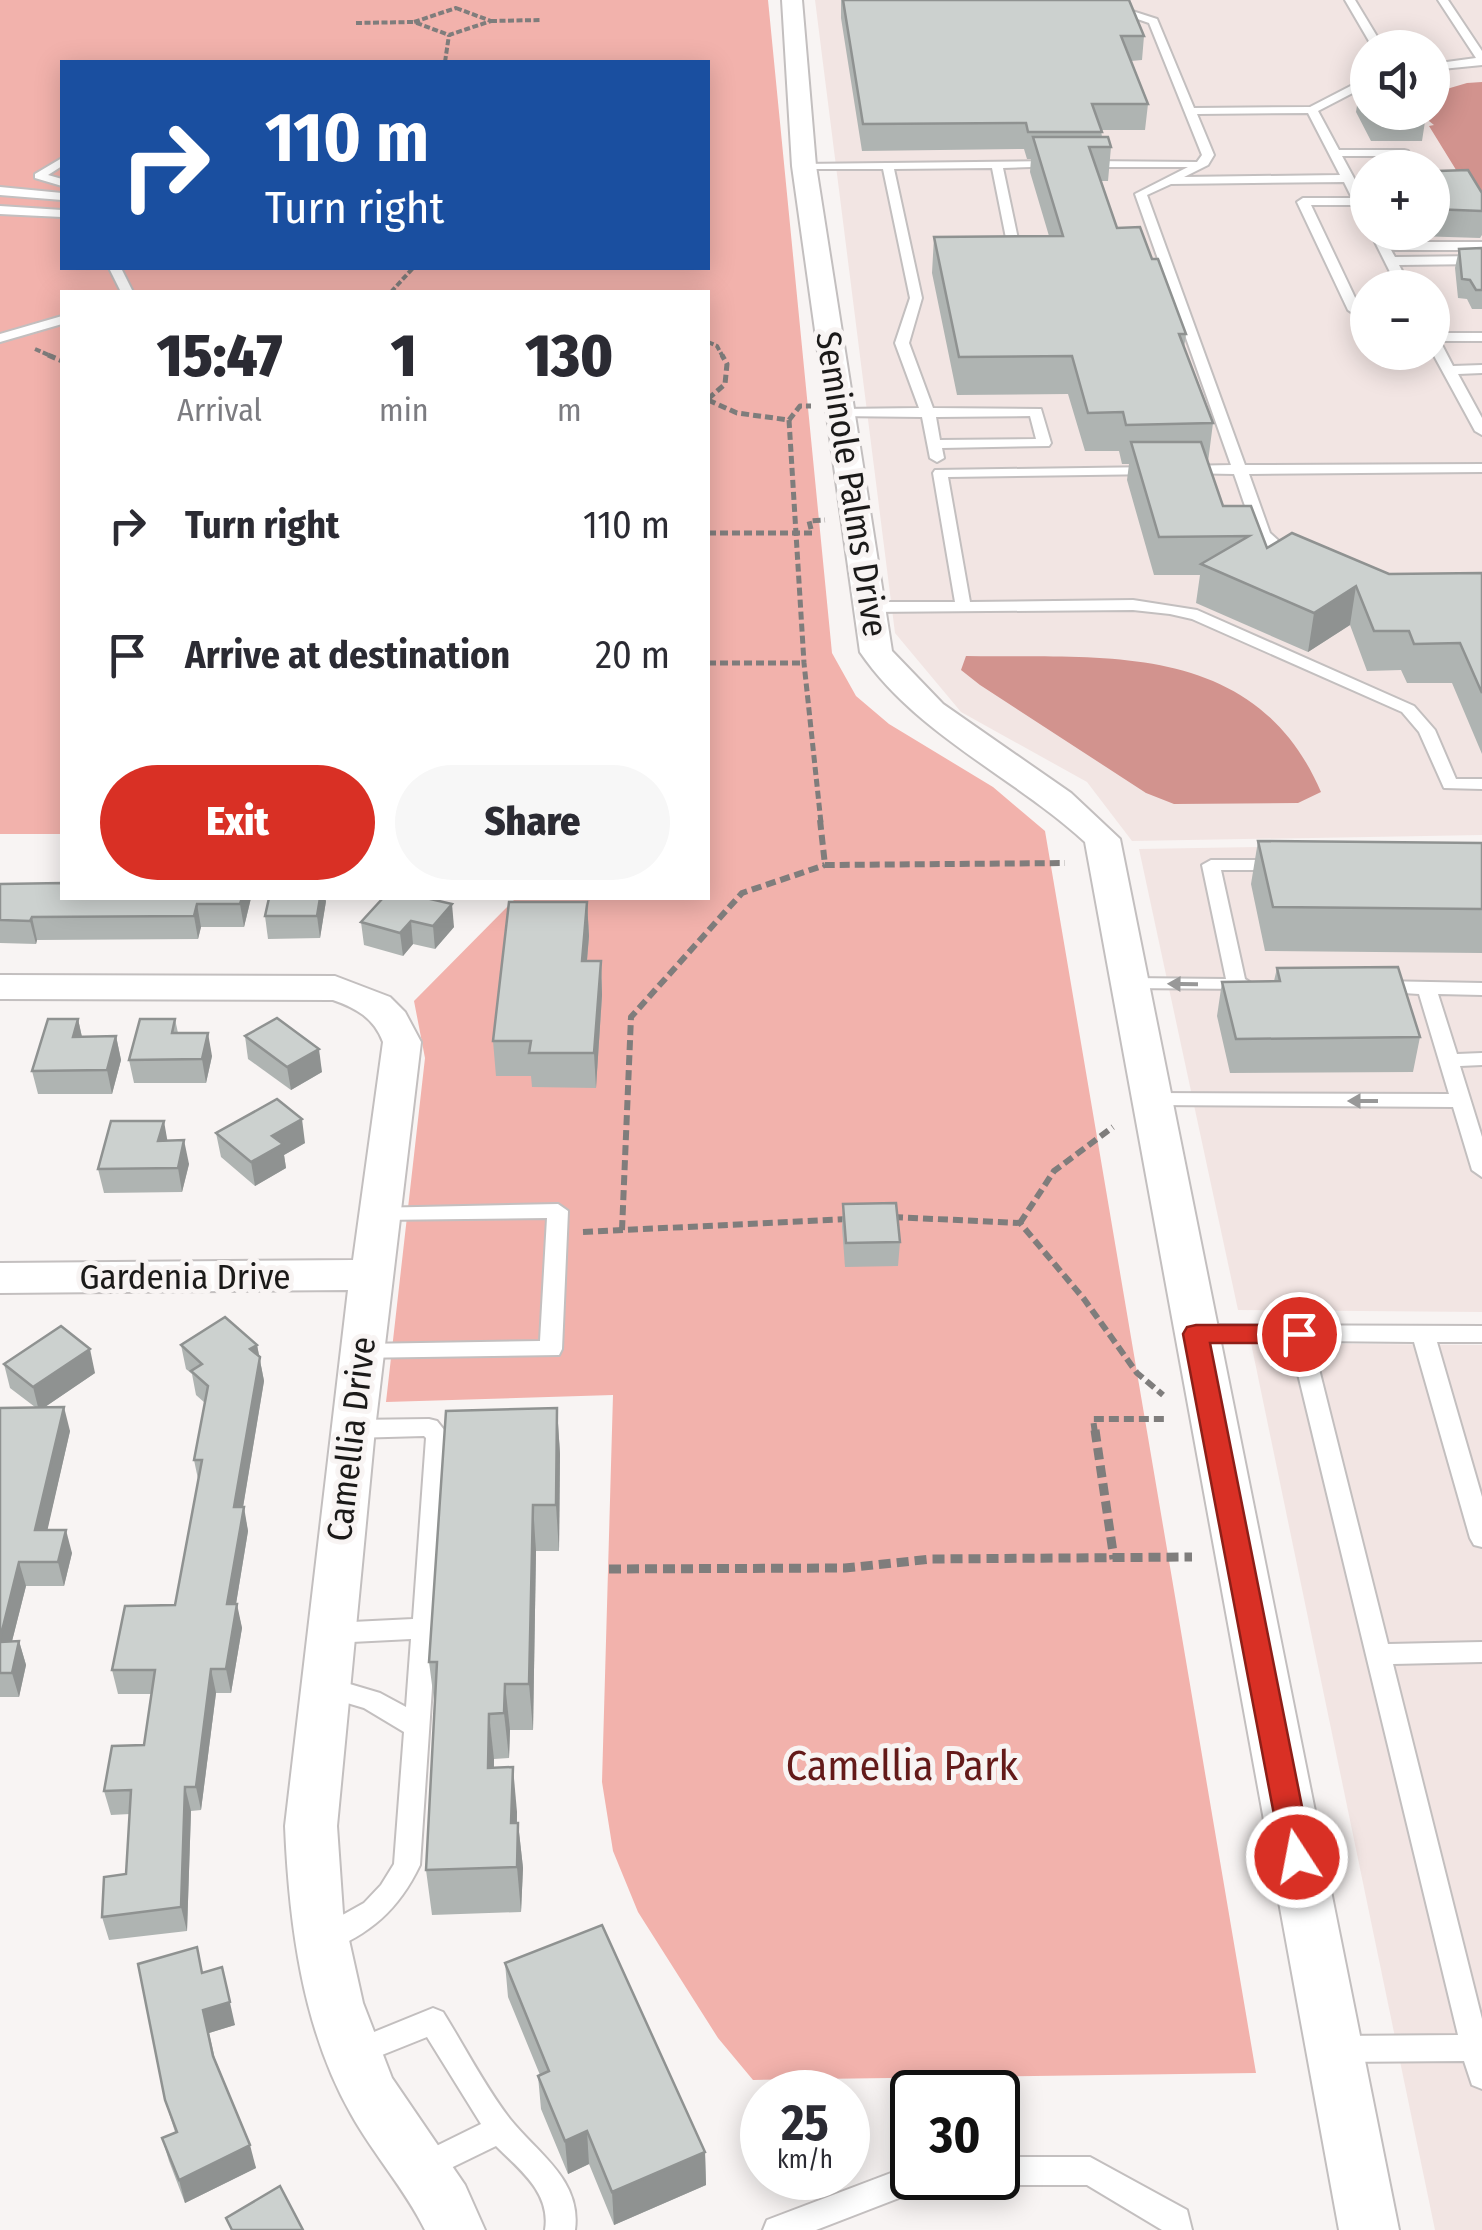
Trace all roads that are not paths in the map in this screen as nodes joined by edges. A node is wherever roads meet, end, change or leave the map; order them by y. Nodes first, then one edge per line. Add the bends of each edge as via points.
1 (792, 0) edge
2 (1088, 0) edge
3 (1350, 0) edge
4 (1442, 0) edge
5 (1368, 30) edge
6 (1482, 36) edge
7 (1469, 37) junction
8 (1450, 65) edge
9 (1350, 90) edge
10 (1312, 110) junction
11 (1190, 112) junction
12 (1335, 153) junction
13 (1350, 153) edge
14 (60, 162) edge
15 (1204, 163) junction
16 (997, 165) junction
17 (804, 166) junction
18 (888, 166) junction
19 (1164, 181) junction
20 (60, 182) edge
21 (1350, 182) joint
22 (0, 191) edge
23 (60, 198) edge
24 (1350, 201) edge
25 (0, 210) edge
26 (60, 214) edge
27 (1450, 246) edge
28 (1482, 246) edge
29 (1386, 250) edge
30 (1002, 258) edge
31 (1482, 260) edge
32 (1391, 261) junction
33 (1396, 270) edge
34 (1350, 302) edge
35 (60, 321) edge
36 (1482, 337) edge
37 (0, 338) edge
38 (1450, 338) edge
39 (1482, 369) edge
40 (1448, 370) edge
41 (1450, 370) edge
42 (828, 410) junction
43 (928, 412) junction
44 (1482, 431) edge
45 (935, 444) junction
46 (1482, 468) edge
47 (1240, 470) junction
48 (940, 473) junction
49 (1301, 564) edge
50 (869, 606) junction
51 (964, 606) junction
52 (1482, 784) edge
53 (1308, 865) edge
54 (1130, 984) junction
55 (1237, 985) junction
56 (1275, 986) edge
57 (0, 987) edge
58 (1351, 987) edge
59 (1427, 988) junction
60 (1482, 989) edge
61 (1448, 1060) junction
62 (1482, 1060) edge
63 (1152, 1100) junction
64 (1461, 1101) junction
65 (1482, 1170) edge
66 (378, 1213) junction
67 (370, 1275) junction
68 (0, 1278) edge
69 (1423, 1333) junction
70 (1196, 1334) junction
71 (1299, 1334) junction
72 (1482, 1334) edge
73 (361, 1352) junction
74 (352, 1429) junction
75 (1482, 1538) edge
76 (424, 1628) junction
77 (330, 1633) junction
78 (1482, 1652) edge
79 (1379, 1654) junction
80 (324, 1687) junction
81 (416, 1726) junction
82 (322, 1941) junction
83 (1334, 2050) junction
84 (355, 2053) junction
85 (1480, 2057) edge
86 (500, 2129) junction
87 (420, 2169) junction
88 (1020, 2171) edge
89 (890, 2187) edge
90 (456, 2230) edge
91 (560, 2230) edge
92 (778, 2230) edge
93 (1177, 2230) edge
94 (1369, 2230) edge

1 - 17 street, Seminole Palms Drive
2 - 11 lane via 1152,21
3 - 5 lane
4 - 7 lane
6 - 7 lane
7 - 8 lane via 1479,63
9 - 10 lane
10 - 11 lane
10 - 12 lane
11 - 15 lane via 1208,156
12 - 13 lane
12 - 21 lane
14 - 20 lane via 38,176
15 - 16 lane
15 - 19 lane
16 - 18 lane
16 - 30 lane via 1019,258
17 - 18 lane
17 - 42 street, Seminole Palms Drive
18 - 43 lane via 916,259 916,298 902,342
19 - 21 lane
19 - 47 lane via 1141,194
22 - 23 lane
24 - 34 lane via 1303,202
25 - 26 lane
27 - 28 lane
29 - 32 lane
31 - 32 lane
32 - 33 lane
35 - 37 lane
36 - 38 lane
39 - 41 lane
40 - 44 lane
42 - 43 lane
42 - 50 street, Seminole Palms Drive
43 - 45 lane
43 - 45 lane via 1036,412 1044,442
45 - 48 lane
46 - 47 lane
47 - 48 lane
47 - 49 lane via 1263,534
48 - 51 lane
50 - 51 lane
50 - 54 street, Seminole Palms Drive via 876,652 898,683 1102,838
51 - 52 lane via 1132,605 1197,616 1408,709 1427,730 1450,784
53 - 55 lane via 1210,865
55 -> 54 lane
54 - 63 street, Seminole Palms Drive
55 - 56 lane
57 - 66 street, Camellia Drive via 335,988 374,1002 388,1013 402,1042
58 - 59 lane
59 - 60 lane
59 - 61 lane
61 - 62 lane
61 - 64 lane
64 -> 63 lane
63 - 70 street, Seminole Palms Drive
64 - 65 lane
66 - 67 street, Camellia Drive
66 - 73 lane via 558,1211 551,1349
67 - 68 street, Gardenia Drive
67 - 73 street, Camellia Drive
69 - 71 lane
69 - 72 lane
69 - 75 lane
70 - 71 lane
70 - 83 street, Seminole Palms Drive
71 - 79 lane
73 - 74 street, Camellia Drive
74 - 76 lane via 430,1427 438,1436
74 - 77 street, Camellia Drive
76 - 77 lane
76 - 81 lane
77 - 80 street, Camellia Drive
78 - 79 lane
79 - 85 lane
80 - 81 lane via 372,1700
80 - 82 street, Camellia Drive via 310,1826
81 - 82 lane via 407,1865 389,1900
82 - 84 street, Camellia Drive
83 - 85 lane
83 - 94 street, Seminole Palms Drive
84 - 86 lane via 433,2021
84 - 87 street, Camellia Drive via 370,2094
86 - 87 lane
86 - 91 lane via 548,2178
87 - 90 street, Camellia Drive
88 - 93 lane via 1090,2170 1176,2220
89 - 92 lane

